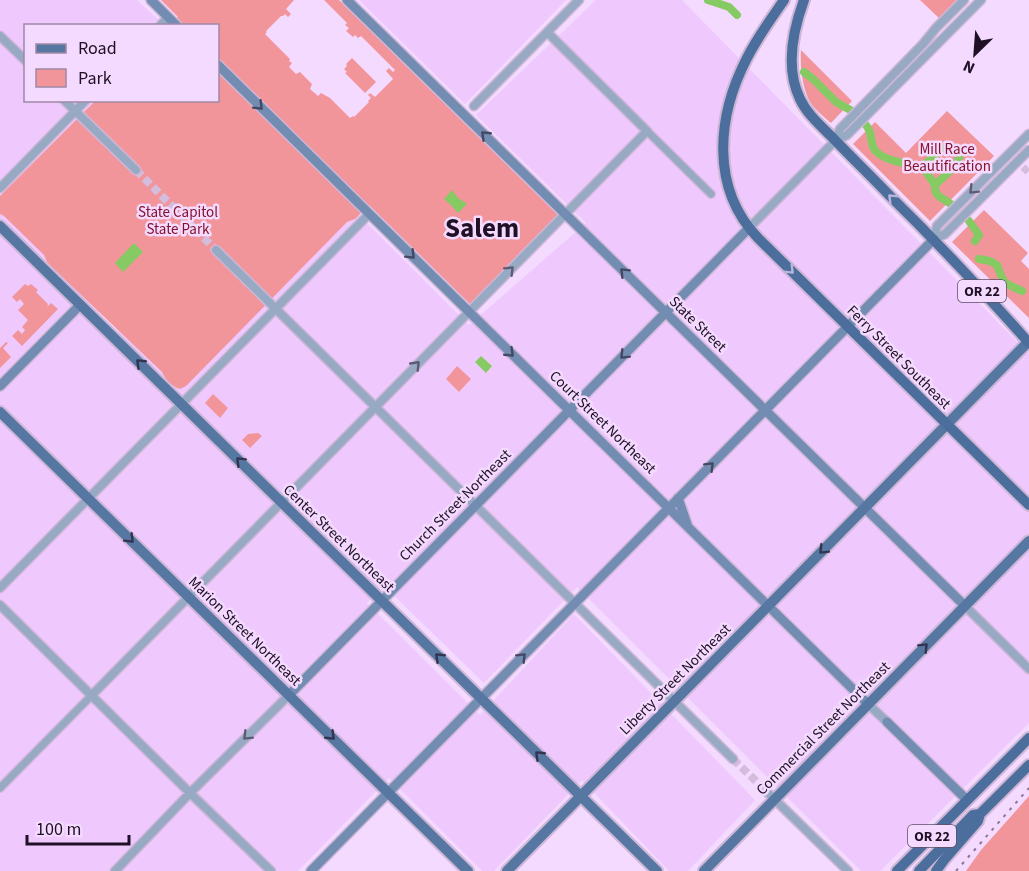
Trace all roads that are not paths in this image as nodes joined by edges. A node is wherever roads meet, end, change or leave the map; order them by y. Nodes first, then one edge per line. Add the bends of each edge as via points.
1 (151, 0) edge
2 (347, 0) edge
3 (579, 0) edge
4 (784, 0) edge
5 (804, 0) edge
6 (964, 0) edge
7 (981, 0) edge
8 (168, 17) junction
9 (162, 24) edge
10 (175, 24) edge
11 (547, 32) junction
12 (0, 36) edge
13 (24, 59) edge
14 (219, 66) edge
15 (66, 102) edge
16 (84, 102) edge
17 (474, 106) joint
18 (75, 111) junction
19 (465, 116) junction
20 (647, 131) junction
21 (1029, 134) edge
22 (835, 141) junction
23 (1029, 150) edge
24 (136, 170) tunnel mouth
25 (0, 188) edge
26 (711, 194) dead end
27 (369, 214) junction
28 (565, 214) junction
29 (0, 226) edge
30 (749, 228) junction
31 (934, 239) junction
32 (216, 250) tunnel mouth
33 (80, 305) junction
34 (276, 308) junction
35 (468, 312) junction
36 (666, 313) junction
37 (847, 327) junction
38 (1029, 342) edge
39 (0, 386) edge
40 (181, 404) junction
41 (375, 407) junction
42 (765, 410) junction
43 (569, 411) junction
44 (2, 416) edge
45 (946, 425) junction
46 (88, 498) junction
47 (678, 498) junction
48 (281, 502) junction
49 (1029, 505) edge
50 (476, 506) junction
51 (669, 508) junction
52 (864, 508) junction
53 (688, 527) junction
54 (1029, 541) edge
55 (0, 588) edge
56 (189, 597) junction
57 (382, 601) junction
58 (575, 603) junction
59 (0, 605) edge
60 (768, 606) junction
61 (964, 606) junction
62 (1029, 669) edge
63 (92, 695) junction
64 (289, 695) junction
65 (481, 698) junction
66 (674, 701) junction
67 (868, 704) junction
68 (886, 722) joint
69 (1029, 738) edge
70 (734, 759) tunnel mouth
71 (1029, 765) edge
72 (0, 788) edge
73 (767, 792) junction
74 (190, 793) junction
75 (388, 793) junction
76 (581, 796) junction
77 (967, 800) junction
78 (980, 814) junction
79 (707, 867) edge
80 (114, 871) edge
81 (271, 871) edge
82 (311, 871) edge
83 (468, 871) edge
84 (507, 871) edge
85 (657, 871) edge
86 (848, 871) edge
87 (897, 871) edge
88 (919, 871) edge
89 (936, 871) edge

1 - 8 main road
2 - 19 main road, State Street
3 - 11 street
4 - 30 highway, Ferry Street Southeast via 747,58 726,116 723,163 731,197
5 - 22 highway, OR 22 via 792,53 795,86 810,116
6 - 22 street via 840,129
7 - 22 street via 847,135
8 - 9 street
8 - 10 main road
11 - 17 street
11 - 20 street
12 - 13 street
14 -> 27 main road, Court Street Northeast
15 - 18 street
16 - 18 street
17 - 19 street
18 - 24 street
18 - 25 street
28 -> 19 main road, State Street
20 - 26 street
20 - 28 street
21 -> 31 street via 937,226
22 - 30 street
31 -> 22 highway, OR 22
23 - 31 street via 1020,164 945,234
27 - 34 street
27 -> 35 main road, Court Street Northeast
35 -> 28 street
36 -> 28 main road, State Street
29 - 33 main road, Center Street Northeast
30 - 36 main road, Church Street Northeast
30 -> 37 highway, Ferry Street Southeast
31 - 37 main road
31 - 38 highway, OR 22
32 - 34 street
33 - 39 main road
40 -> 33 main road, Center Street Northeast
34 - 40 street
34 - 41 street
41 -> 35 street
35 -> 43 main road, Court Street Northeast
36 - 42 main road, State Street
36 -> 43 main road, Church Street Northeast
37 - 42 main road
37 - 45 highway, Ferry Street Southeast
38 - 45 main road, Liberty Street Northeast
40 - 46 street
48 -> 40 main road, Center Street Northeast
41 - 48 street
41 - 50 street
47 -> 42 main road
42 - 52 main road, State Street
43 - 50 main road, Church Street Northeast
43 - 51 main road, Court Street Northeast
44 - 46 main road, Marion Street Northeast
45 - 49 highway, Ferry Street Southeast
45 - 52 main road, Liberty Street Northeast
46 - 55 street
46 -> 56 main road, Marion Street Northeast
47 - 51 main road
47 - 53 main road
48 - 56 street
48 - 57 main road, Center Street Northeast
50 - 57 main road, Church Street Northeast
50 - 58 street
51 - 53 main road, Court Street Northeast
51 - 58 main road
52 -> 60 main road, Liberty Street Northeast
52 - 61 main road, State Street
53 - 60 main road, Court Street Northeast
54 - 61 main road, Commercial Street Northeast
56 - 63 street
56 - 64 main road, Marion Street Northeast
57 - 64 main road, Church Street Northeast
65 -> 57 main road, Center Street Northeast
65 -> 58 main road
58 - 66 street
59 - 63 street
60 - 66 main road, Liberty Street Northeast
60 - 67 main road, Court Street Northeast
61 - 62 street, State Street
67 -> 61 main road, Commercial Street Northeast
63 - 72 street
63 - 74 street
64 -> 74 street, Church Street Northeast
64 -> 75 main road, Marion Street Northeast
65 - 75 main road
76 -> 65 main road, Center Street Northeast
66 - 70 street
66 - 76 main road, Liberty Street Northeast
67 - 68 street, Court Street Northeast
67 - 73 main road, Commercial Street Northeast
68 - 77 main road, Court Street Northeast
69 - 77 highway, OR 22
71 - 78 highway, OR 22
73 - 79 main road, Commercial Street Northeast
73 - 86 street
74 - 80 street, Church Street Northeast
74 - 81 street
75 - 82 main road
75 - 83 main road, Marion Street Northeast
76 - 84 main road, Liberty Street Northeast
76 - 85 main road, Center Street Northeast
77 - 87 highway, OR 22
78 - 88 highway via 973,815
78 - 89 highway, OR 22

